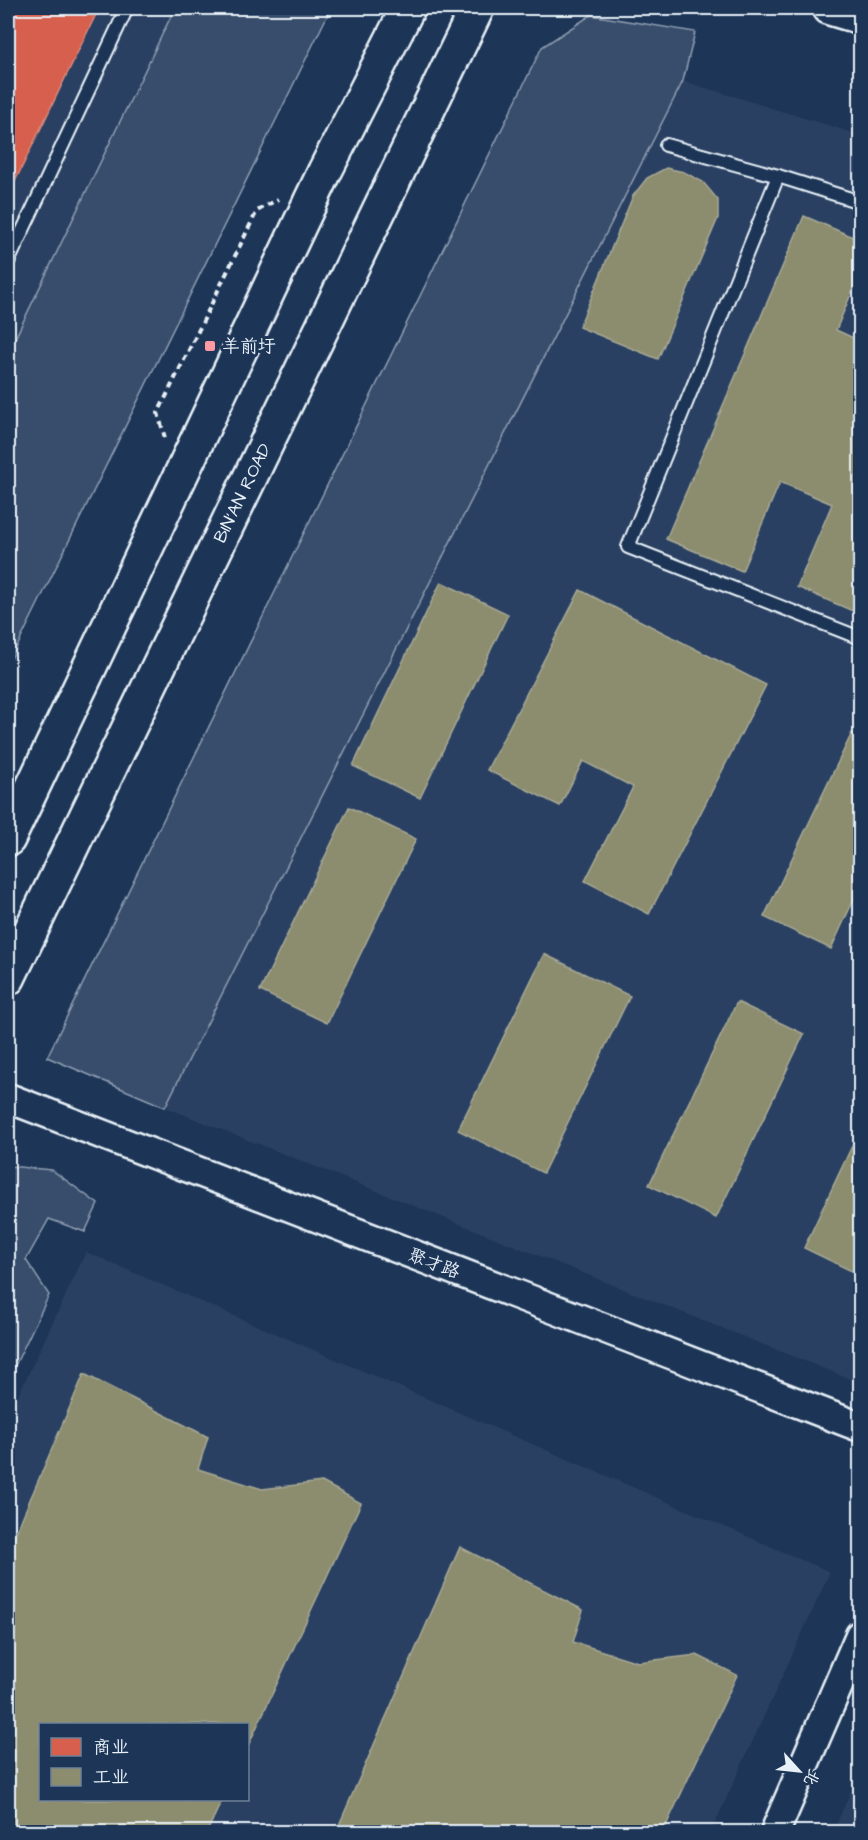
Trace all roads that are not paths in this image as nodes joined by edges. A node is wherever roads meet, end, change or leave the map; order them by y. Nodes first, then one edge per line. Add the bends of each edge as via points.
1 (127, 8) edge
2 (408, 8) edge
3 (477, 8) edge
4 (830, 8) edge
5 (861, 17) edge
6 (666, 145) dead end
7 (778, 176) junction
8 (861, 202) edge
9 (8, 262) edge
10 (861, 638) edge
11 (8, 839) edge
12 (8, 978) edge
13 (8, 1098) edge
14 (861, 1427) edge
15 (861, 1635) edge
16 (775, 1833) edge

1 - 9 lane
2 - 11 main road via 320,181
3 - 12 main road, BIN'AN ROAD
4 - 5 main road
6 - 7 lane
7 - 8 lane
7 - 10 lane via 628,547
13 - 14 street, 聚才路
15 - 16 street

